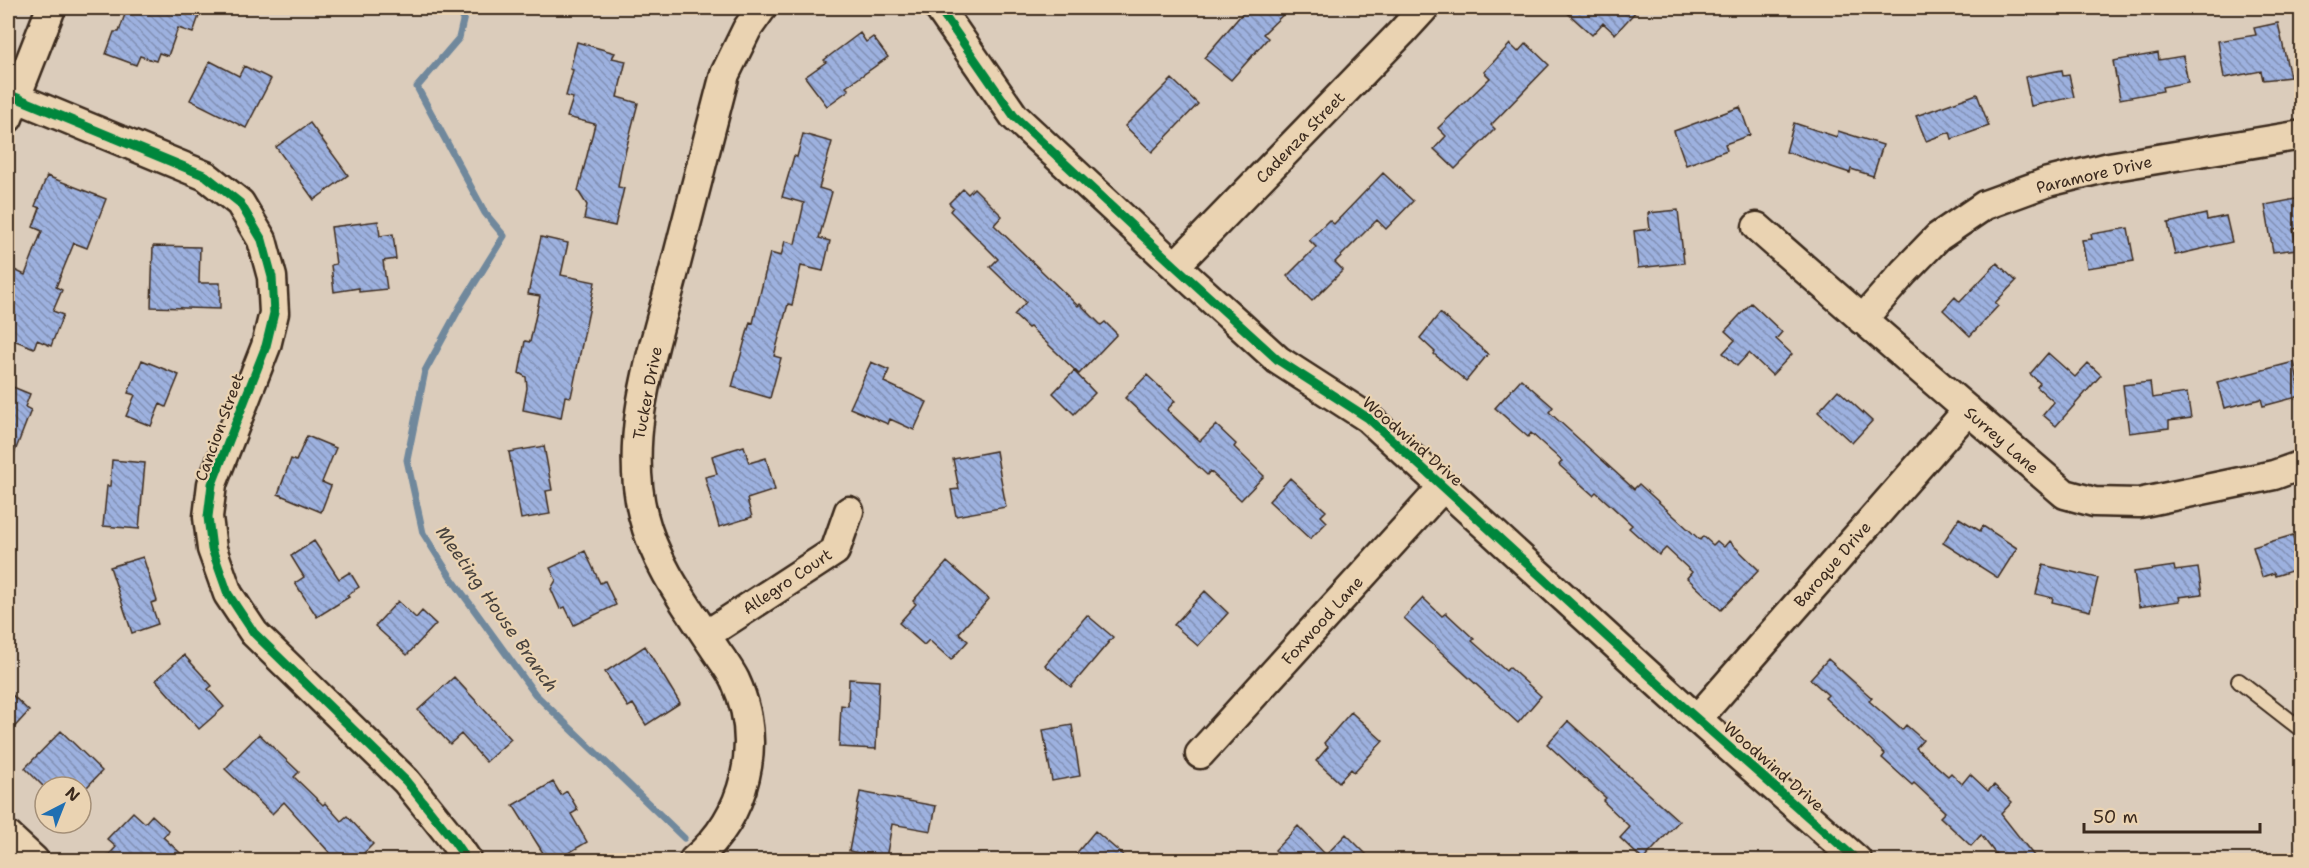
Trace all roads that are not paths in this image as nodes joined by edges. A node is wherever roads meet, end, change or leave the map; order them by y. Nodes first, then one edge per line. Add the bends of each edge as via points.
1 (51, 8) edge
2 (762, 8) edge
3 (939, 8) edge
4 (1424, 8) edge
5 (11, 108) edge
6 (2301, 135) edge
7 (1757, 227) dead end
8 (1174, 266) junction
9 (1862, 320) junction
10 (1968, 410) junction
11 (2301, 465) edge
12 (1443, 487) junction
13 (849, 511) dead end
14 (706, 635) junction
15 (2240, 681) dead end
16 (1696, 718) junction
17 (2301, 730) edge
18 (1200, 754) dead end
19 (8, 836) edge
20 (34, 861) edge
21 (467, 861) edge
22 (694, 861) edge
23 (1857, 861) edge

1 - 5 street
2 - 14 street, Tucker Drive via 725,74 638,423 635,461 643,516 664,571
3 - 8 street, Woodwind Drive via 1014,116
4 - 8 street, Cadenza Street
5 - 21 street, Cancion Street via 207,176 240,203 262,240 272,277 274,313 266,346 212,484 208,518 212,549 228,594 254,633 406,781
6 - 9 street, Paramore Drive via 2109,167 2048,182 1985,205 1938,237
7 - 9 street, Surrey Lane
8 - 12 street, Woodwind Drive via 1278,360 1368,418
9 - 10 street, Surrey Lane
10 - 11 street, Surrey Lane via 2065,494 2094,502 2139,503 2274,475
10 - 16 street, Baroque Drive
12 - 16 street, Woodwind Drive
12 - 18 street, Foxwood Lane
13 - 14 street, Allegro Court via 835,551
14 - 22 street, Tucker Drive via 735,680 750,739 741,795 714,842
15 - 17 lane
16 - 23 street, Woodwind Drive
19 - 20 street

